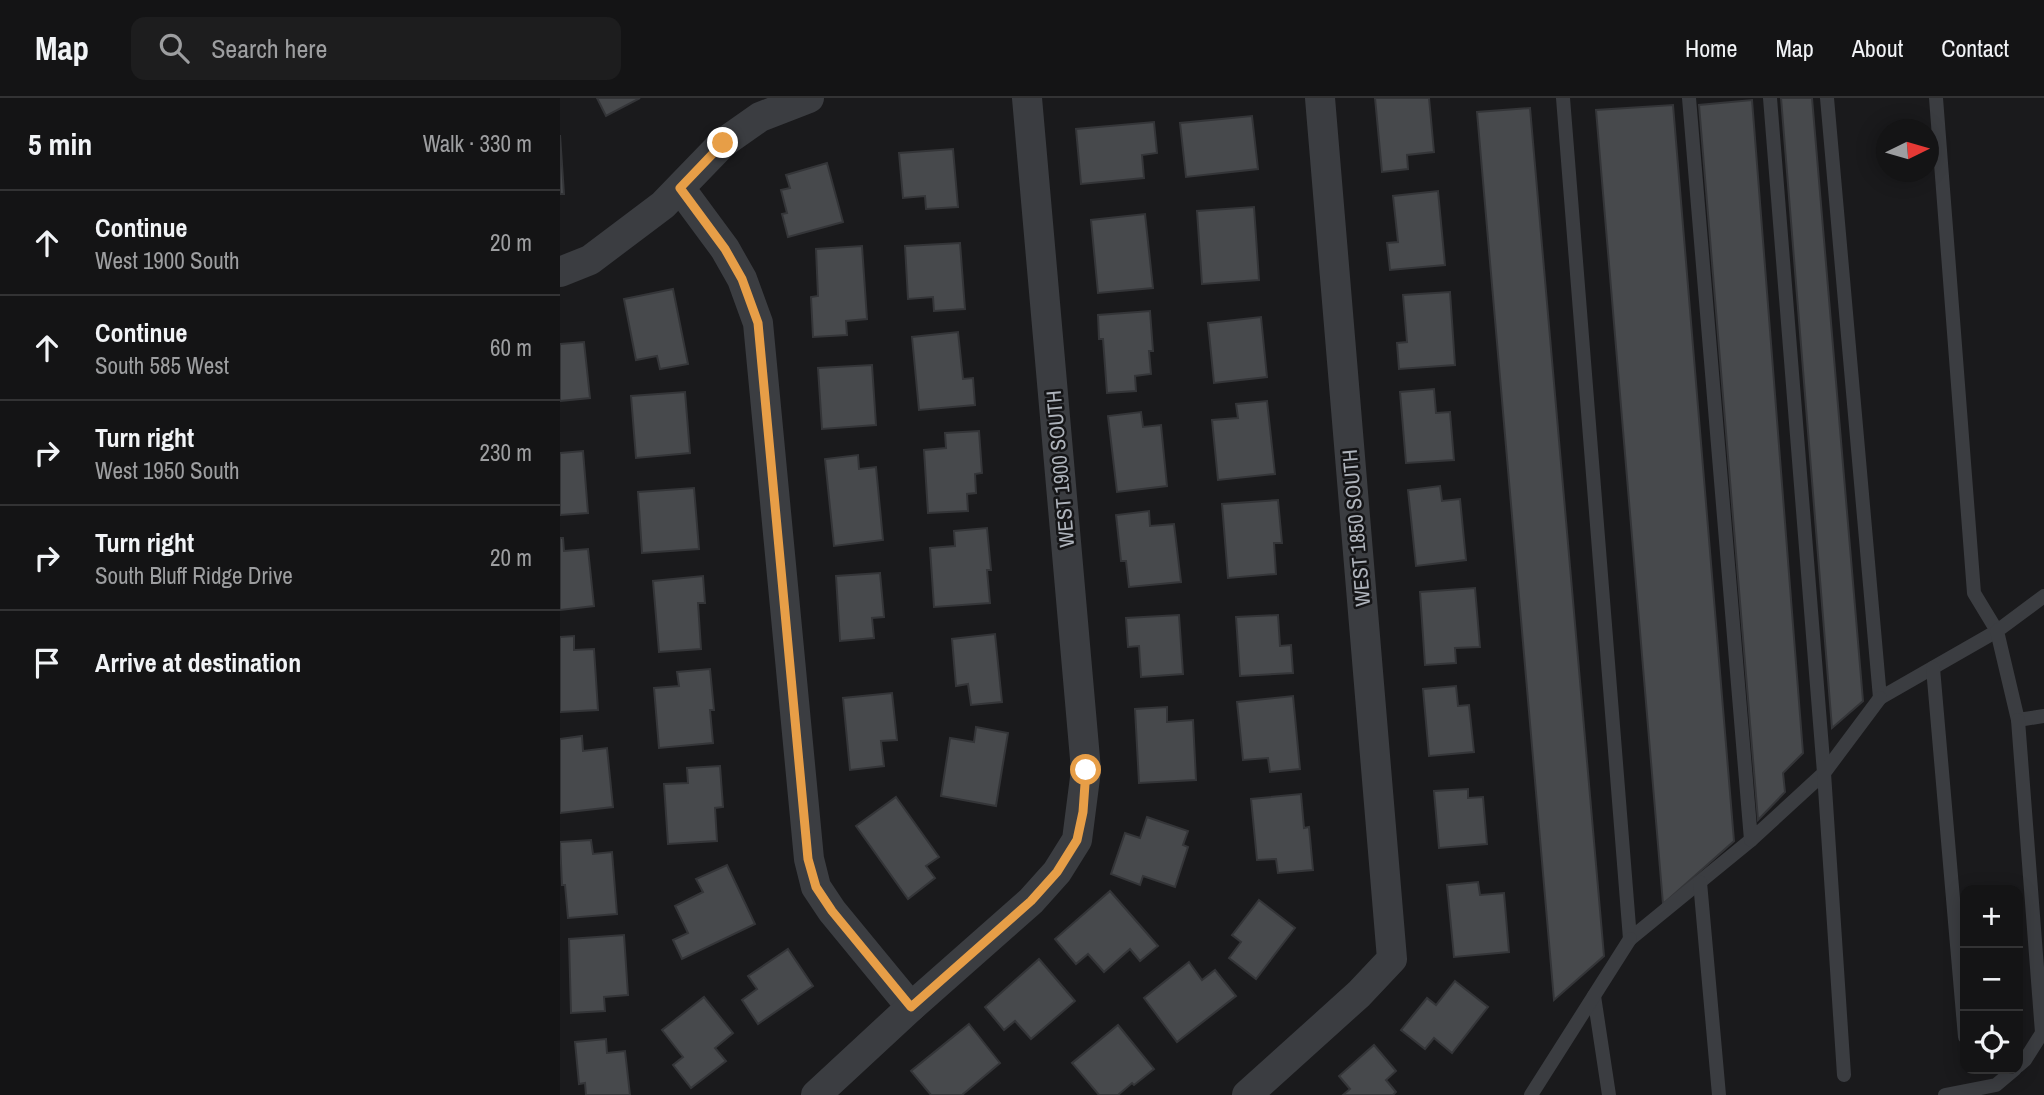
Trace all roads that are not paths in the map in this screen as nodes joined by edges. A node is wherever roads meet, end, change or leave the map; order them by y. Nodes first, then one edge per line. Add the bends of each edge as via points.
1 (809, 98) edge
2 (1027, 98) edge
3 (1320, 98) edge
4 (1563, 98) edge
5 (1689, 98) edge
6 (1770, 98) edge
7 (1827, 98) edge
8 (1936, 98) edge
9 (680, 188) junction
10 (560, 272) edge
11 (2044, 596) edge
12 (1997, 631) junction
13 (1933, 668) junction
14 (1880, 698) junction
15 (2044, 716) edge
16 (2018, 720) junction
17 (1824, 773) junction
18 (1751, 840) junction
19 (1700, 882) junction
20 (1630, 939) junction
21 (1594, 996) junction
22 (911, 1007) junction
23 (1963, 1011) edge
24 (2023, 1062) edge
25 (2009, 1074) edge
26 (1843, 1075) dead end
27 (816, 1095) edge
28 (1247, 1095) edge
29 (1531, 1095) edge
30 (1609, 1095) edge
31 (1719, 1095) edge
32 (1945, 1095) edge

1 - 9 street via 760,117 723,143
2 - 22 street, WEST 1900 SOUTH via 1086,770 1083,812 1077,840 1057,872 1031,901
3 - 28 street, WEST 1850 SOUTH via 1392,959
4 - 20 lane
5 - 18 lane
6 - 17 lane
7 - 14 lane
8 - 12 lane via 1974,593
9 - 10 street via 590,260
9 - 22 street via 725,249 758,323 808,859 816,887 832,911
11 - 12 lane
12 - 13 lane
12 - 16 lane
13 - 14 lane
13 - 23 lane
14 - 17 lane
15 - 16 lane
16 - 24 lane via 2042,1033
17 - 18 lane
17 - 26 lane
18 - 19 lane
19 - 20 lane
19 - 31 lane
20 - 21 lane
21 - 29 lane
21 - 30 lane
22 - 27 street
25 - 32 lane via 1996,1085

